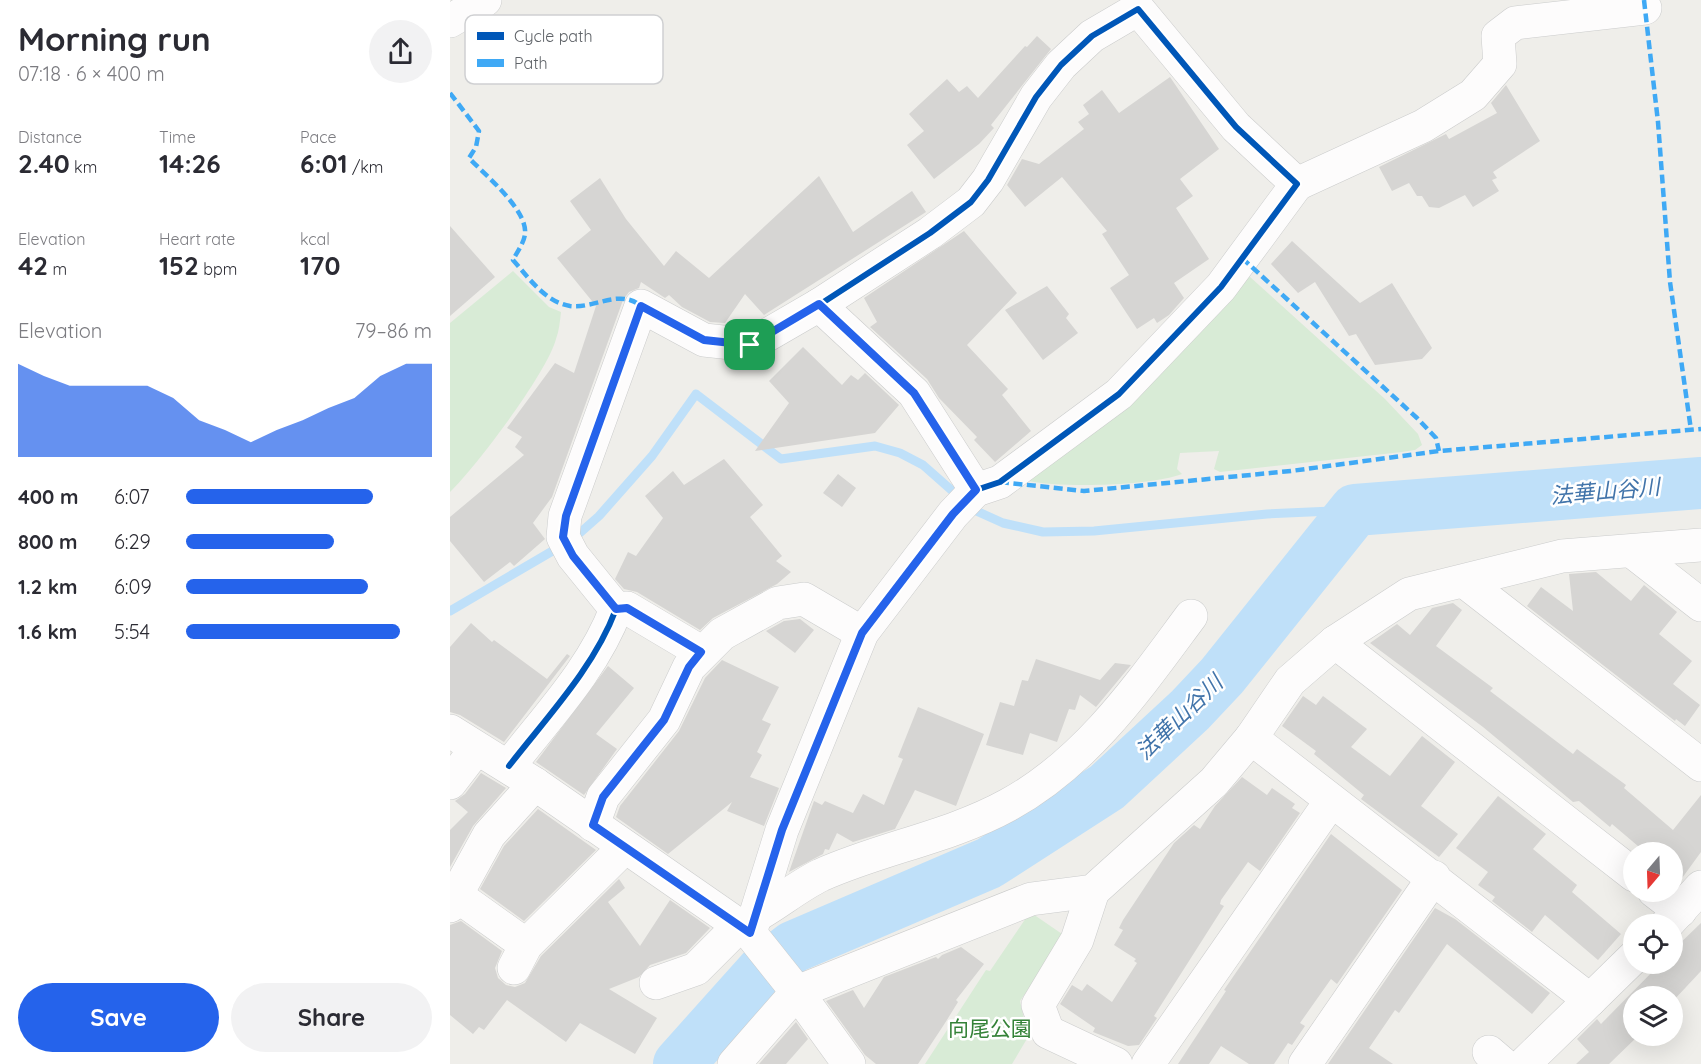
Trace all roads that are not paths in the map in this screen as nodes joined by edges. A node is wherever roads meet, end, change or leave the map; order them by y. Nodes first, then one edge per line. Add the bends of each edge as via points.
1 (485, 0) edge
2 (1645, 8) dead end
3 (450, 21) edge
4 (1297, 184) junction
5 (819, 304) junction
6 (976, 490) junction
7 (1701, 545) edge
8 (1633, 552) junction
9 (1464, 581) junction
10 (1701, 605) edge
11 (616, 609) junction
12 (1191, 616) dead end
13 (862, 633) junction
14 (1335, 642) junction
15 (701, 652) junction
16 (450, 731) edge
17 (1251, 738) junction
18 (476, 749) junction
19 (1701, 765) edge
20 (522, 775) junction
21 (450, 783) edge
22 (1331, 801) junction
23 (593, 825) junction
24 (625, 847) junction
25 (1623, 866) edge
26 (1434, 877) junction
27 (1093, 891) junction
28 (453, 900) edge
29 (748, 925) junction
30 (1623, 968) edge
31 (656, 983) dead end
32 (797, 992) junction
33 (1590, 1000) junction
34 (734, 1064) edge
35 (849, 1064) edge
36 (1116, 1064) edge
37 (1149, 1064) edge
38 (1305, 1064) edge
39 (1524, 1064) edge

1 - 3 street
2 - 4 street via 1515,22 1498,36 1500,64 1473,95 1423,126
4 - 5 street via 1236,127 1138,9 1092,36 1061,65 1036,97 988,180 970,202 930,233
4 - 6 street via 1221,287 1119,394 1000,482
5 - 6 street via 914,393
5 - 11 street via 750,345 704,340 641,306 566,516 563,537 573,556
6 - 13 street via 953,514
7 - 8 street
8 - 9 street via 1562,556
8 - 10 street
9 - 14 street via 1409,594
9 - 19 street
11 - 15 street via 627,608
11 - 20 street via 606,637 573,684
12 - 29 street via 1137,690 1099,733 1074,757 1009,805 818,876
13 - 15 street via 804,599 778,603 752,616
13 - 29 street
14 - 17 street via 1290,681
14 - 25 street
15 - 23 street via 689,667 664,720 603,797
16 - 18 street
17 - 22 street
17 - 27 street via 1214,782
18 - 20 street
18 - 21 street
20 - 23 street
20 - 28 street
22 - 26 street
22 - 37 street
23 - 24 street
24 - 28 street via 520,956
24 - 29 street
26 - 33 street
26 - 38 street
27 - 32 street via 1031,899
27 - 36 street via 1077,940 1038,1005 1048,1032
29 - 31 street via 696,969
29 - 32 street
30 - 33 street
32 - 34 street
32 - 35 street
33 - 39 street

